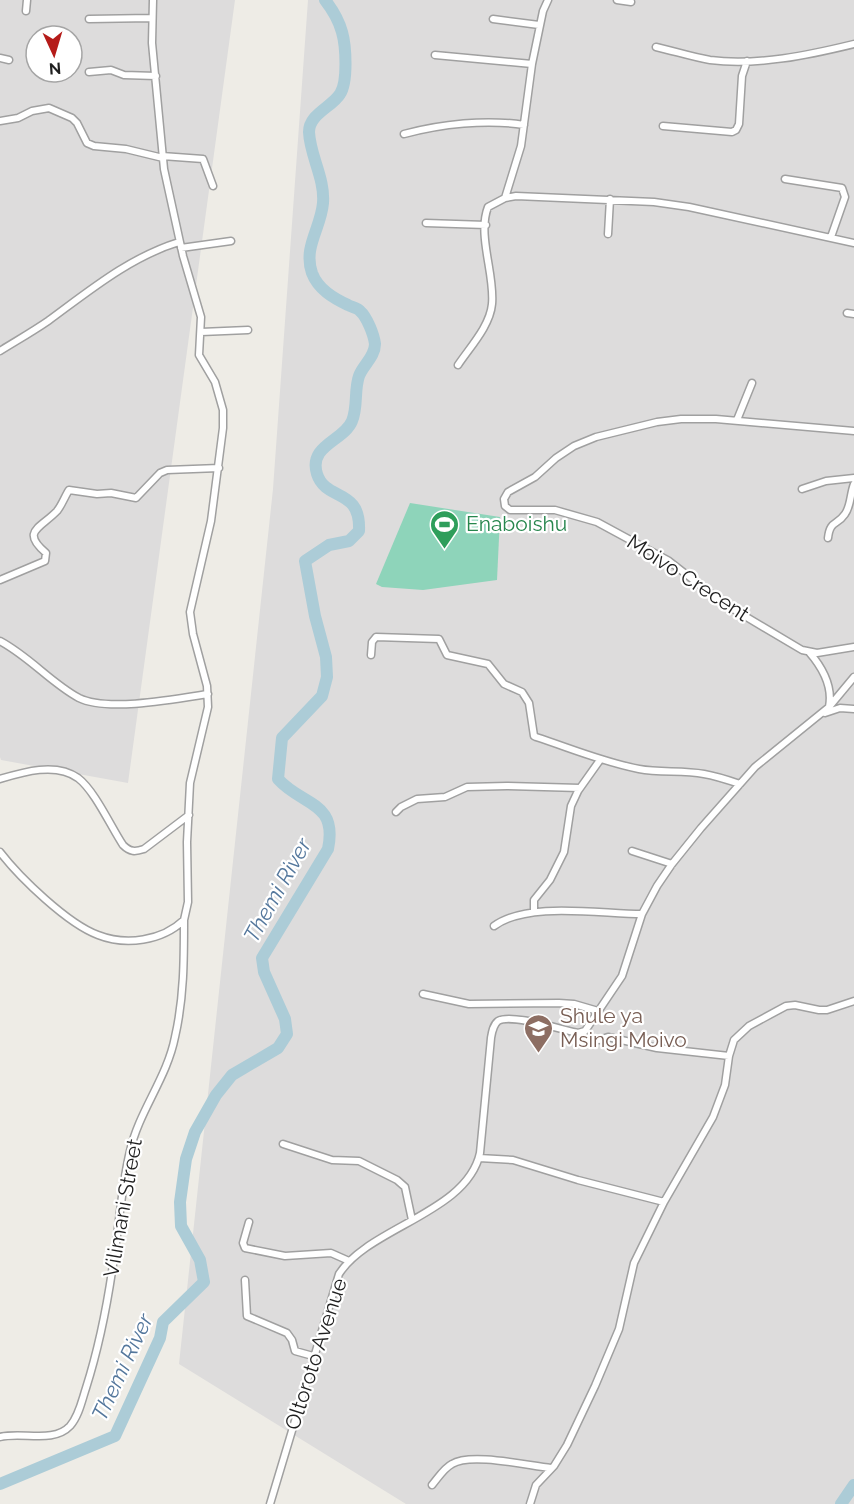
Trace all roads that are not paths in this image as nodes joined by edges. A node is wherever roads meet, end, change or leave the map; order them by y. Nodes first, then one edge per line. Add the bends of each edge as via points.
1 (27, 0) edge
2 (153, 0) edge
3 (548, 0) edge
4 (617, 0) edge
5 (631, 2) dead end
6 (26, 11) dead end
7 (151, 18) junction
8 (88, 19) dead end
9 (493, 19) dead end
10 (539, 25) junction
11 (854, 44) edge
12 (656, 47) dead end
13 (435, 55) dead end
14 (0, 58) edge
15 (9, 60) dead end
16 (747, 61) junction
17 (532, 64) junction
18 (89, 72) dead end
19 (156, 76) junction
20 (0, 121) edge
21 (524, 125) junction
22 (663, 126) dead end
23 (404, 134) dead end
24 (163, 157) junction
25 (784, 178) dead end
26 (213, 186) dead end
27 (505, 198) junction
28 (610, 200) junction
29 (426, 223) dead end
30 (486, 225) junction
31 (608, 234) dead end
32 (831, 237) junction
33 (231, 241) dead end
34 (854, 243) edge
35 (180, 245) junction
36 (248, 330) dead end
37 (201, 332) junction
38 (0, 351) edge
39 (458, 365) dead end
40 (752, 383) dead end
41 (736, 420) junction
42 (854, 431) edge
43 (219, 468) junction
44 (854, 478) edge
45 (854, 484) edge
46 (802, 489) dead end
47 (828, 538) dead end
48 (0, 580) edge
49 (0, 641) edge
50 (854, 647) edge
51 (809, 652) junction
52 (371, 655) dead end
53 (854, 677) edge
54 (208, 694) junction
55 (829, 707) junction
56 (854, 709) edge
57 (821, 714) junction
58 (600, 760) junction
59 (0, 779) edge
60 (740, 784) junction
61 (580, 788) junction
62 (396, 812) dead end
63 (189, 815) junction
64 (632, 851) dead end
65 (0, 852) edge
66 (672, 864) junction
67 (534, 912) junction
68 (642, 914) junction
69 (184, 920) junction
70 (494, 926) dead end
71 (423, 994) dead end
72 (854, 1001) edge
73 (598, 1011) junction
74 (599, 1040) dead end
75 (729, 1056) junction
76 (283, 1144) dead end
77 (478, 1158) junction
78 (664, 1202) junction
79 (412, 1220) junction
80 (249, 1222) dead end
81 (349, 1261) junction
82 (245, 1280) dead end
83 (313, 1356) junction
84 (0, 1437) edge
85 (551, 1468) junction
86 (432, 1485) dead end
87 (270, 1504) edge
88 (530, 1504) edge

1 - 6 street
2 - 7 street
3 - 10 street
4 - 5 street
7 - 8 street
7 - 19 street
9 - 10 street
10 - 17 street
11 - 16 street via 809,55
12 - 16 street via 709,59
13 - 17 street
14 - 15 street
16 - 22 street via 736,130
17 - 21 street
18 - 19 street via 111,70 124,75
19 - 24 street
20 - 24 street via 49,108 77,123 90,145
21 - 23 street via 490,122
21 - 27 street
24 - 26 street via 204,159
24 - 35 street
25 - 32 street via 842,188 845,197
27 - 28 street
27 - 30 street via 488,207
28 - 31 street
28 - 32 street via 689,207
29 - 30 street
30 - 39 street via 492,304 489,316
32 - 34 street
33 - 35 street
35 - 37 street via 200,309
35 - 38 street via 158,250 102,281
36 - 37 street
37 - 43 street via 199,355 215,382 223,410
40 - 41 street
41 - 42 street, Moivo Crecent
41 - 51 street, Moivo Crecent via 681,419 596,437 556,458 535,477 508,492 505,506 510,510 568,512 597,522 669,561 723,603
43 - 48 street via 167,470 136,498 69,490 57,511 34,531 36,544 46,553 45,561
43 - 54 street via 210,529 190,612
44 - 46 street
45 - 47 street via 846,513 833,523
49 - 54 street via 90,702 128,703
50 - 51 street
51 - 55 street via 830,691
52 - 58 street via 376,637 439,639 447,655 488,664 504,684 522,692 529,703 536,737
53 - 55 street, Oltoroto Avenue
54 - 63 street, Vilimani Street via 190,783
55 - 57 street, Oltoroto Avenue
56 - 57 street via 840,708
57 - 60 street, Oltoroto Avenue
58 - 60 street via 642,770 702,773
58 - 61 street
59 - 63 street via 37,770 65,772 79,779 131,851 144,849
60 - 66 street, Oltoroto Avenue
61 - 62 street via 467,787 445,797 417,799
61 - 67 street via 569,813 564,852 534,900
63 - 69 street, Vilimani Street via 188,902
64 - 66 street
65 - 69 street via 54,906 96,935 117,940 151,938
66 - 68 street, Oltoroto Avenue
67 - 68 street
67 - 70 street via 507,918
68 - 73 street, Oltoroto Avenue via 625,970
69 - 84 street, Vilimani Street via 183,990 175,1040 133,1138 105,1310 77,1413 72,1424 58,1434
71 - 73 street via 470,1004 559,1003
72 - 75 street via 827,1010 795,1005 778,1009 739,1034
73 - 77 street, Oltoroto Avenue via 582,1033 516,1020 496,1023
74 - 75 street via 608,1037 657,1048
75 - 78 street via 725,1084 713,1117
76 - 79 street via 332,1160 359,1161 397,1180 405,1187
77 - 78 street via 513,1160
77 - 79 street, Oltoroto Avenue via 462,1186
78 - 85 street via 634,1263 615,1340 574,1431
79 - 81 street, Oltoroto Avenue
80 - 81 street via 244,1248 285,1256 330,1253
81 - 83 street, Oltoroto Avenue via 339,1274
82 - 83 street via 247,1316 287,1333 295,1351
83 - 87 street, Oltoroto Avenue
85 - 86 street via 503,1460 458,1461
85 - 88 street via 533,1491

